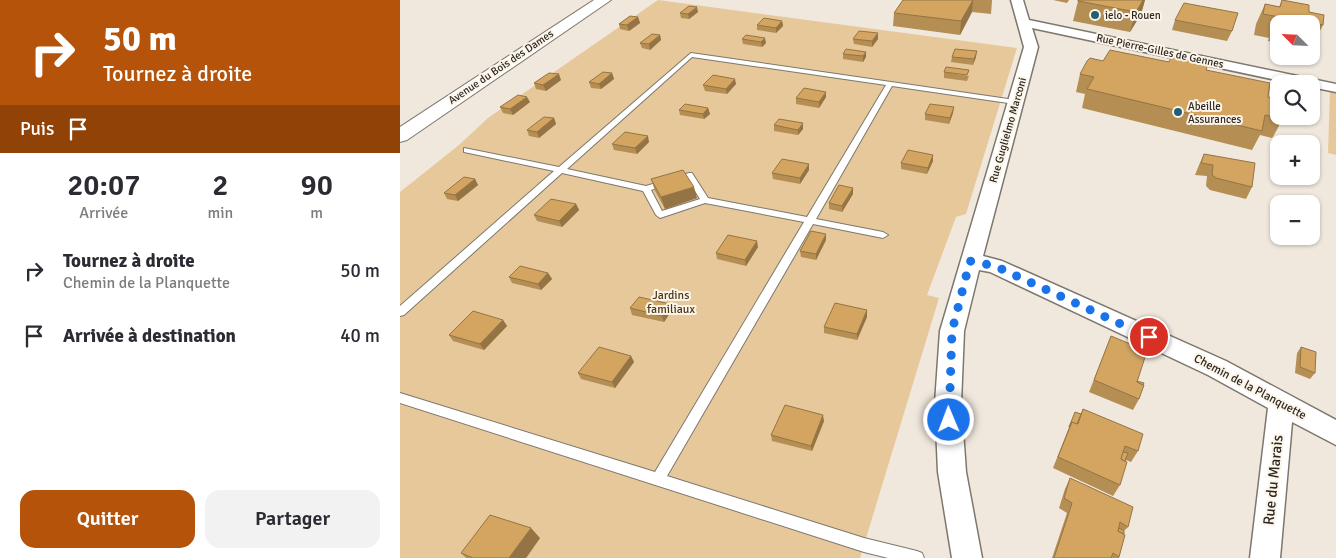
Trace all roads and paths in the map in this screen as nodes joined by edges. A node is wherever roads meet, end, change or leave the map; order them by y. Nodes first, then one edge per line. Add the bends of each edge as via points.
1 (581, 0) edge
2 (604, 0) edge
3 (1017, 0) edge
4 (1026, 23) junction
5 (513, 40) dead end
6 (1279, 75) edge
7 (1320, 77) edge
8 (1336, 80) edge
9 (890, 84) junction
10 (1320, 84) edge
11 (1336, 88) edge
12 (1015, 102) junction
13 (400, 136) edge
14 (467, 150) dead end
15 (559, 170) junction
16 (646, 189) junction
17 (705, 200) junction
18 (810, 220) junction
19 (883, 234) dead end
20 (970, 261) junction
21 (400, 312) edge
22 (400, 398) edge
23 (1282, 403) junction
24 (1336, 432) edge
25 (658, 479) junction
26 (917, 558) edge
27 (967, 558) edge
28 (1265, 558) edge

1 - 5 highway, Avenue du Bois des Dames
2 - 13 highway, Avenue du Bois des Dames
3 - 4 street, Rue Guglielmo Marconi
4 - 6 street, Rue Pierre-Gilles de Gennes
4 - 12 street, Rue Guglielmo Marconi via 1031,47
7 - 8 street, Rue Pierre-Gilles de Gennes
9 - 12 lane
9 - 15 lane via 691,55
9 - 18 lane
10 - 11 street, Rue Pierre-Gilles de Gennes
12 - 20 street, Rue Guglielmo Marconi
14 - 15 lane
15 - 16 lane
15 - 21 lane
16 - 17 lane via 690,175
16 - 17 lane via 660,214
17 - 18 lane
18 - 19 lane
18 - 25 lane
20 - 23 street, Chemin de la Planquette via 995,266 1217,368
20 - 27 street, Rue Guglielmo Marconi via 952,331 948,403 952,472
22 - 25 lane
23 - 24 street, Chemin de la Planquette
23 - 28 street, Rue du Marais
25 - 26 lane via 864,545

